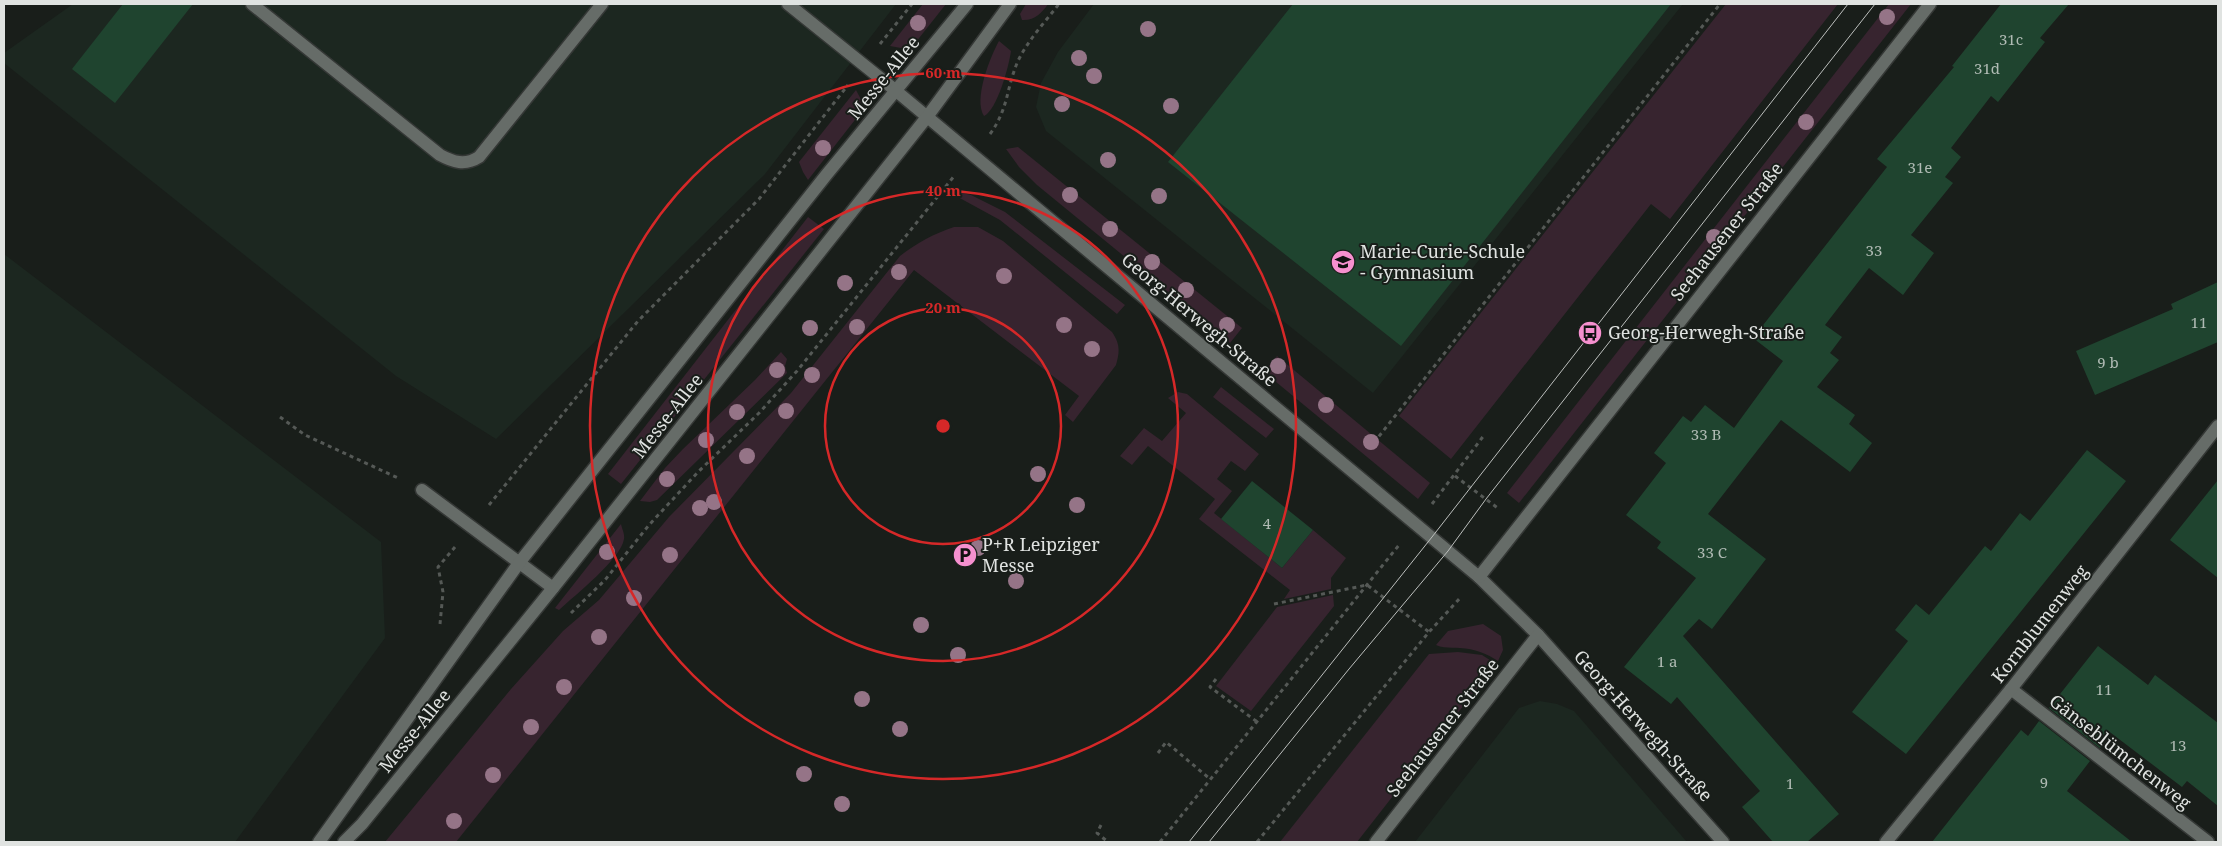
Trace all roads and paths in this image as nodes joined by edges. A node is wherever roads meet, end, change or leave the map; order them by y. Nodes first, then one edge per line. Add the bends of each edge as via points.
1 (252, 4) edge
2 (602, 4) edge
3 (788, 4) edge
4 (912, 4) edge
5 (967, 4) edge
6 (1010, 4) edge
7 (1059, 4) edge
8 (1720, 4) edge
9 (1930, 4) edge
10 (863, 66) junction
11 (895, 90) junction
12 (927, 117) junction
13 (990, 133) dead end
14 (927, 208) dead end
15 (280, 417) dead end
16 (2218, 426) edge
17 (1485, 434) dead end
18 (1352, 470) junction
19 (1455, 476) junction
20 (422, 490) joint
21 (1416, 524) junction
22 (1519, 524) junction
23 (471, 526) junction
24 (519, 563) junction
25 (1479, 577) junction
26 (1367, 585) junction
27 (553, 588) junction
28 (1274, 604) dead end
29 (570, 614) dead end
30 (437, 631) dead end
31 (1429, 632) junction
32 (1538, 635) junction
33 (1216, 679) dead end
34 (2011, 689) junction
35 (1256, 720) junction
36 (1158, 753) dead end
37 (1210, 779) junction
38 (1101, 825) dead end
39 (319, 842) edge
40 (344, 842) edge
41 (1108, 842) edge
42 (1160, 842) edge
43 (1257, 842) edge
44 (1376, 842) edge
45 (1723, 842) edge
46 (1886, 842) edge
47 (2208, 842) edge

1 - 2 street via 440,155 464,163 479,157
3 - 10 street, Georg-Herwegh-Straße
4 - 10 path
5 - 11 street, Messe-Allee
6 - 12 street, Messe-Allee
7 - 13 path via 1019,60 1001,118
8 - 18 path
9 - 22 street, Seehausener Straße
10 - 11 street, Georg-Herwegh-Straße
10 - 23 path via 764,193 638,321
11 - 12 street, Georg-Herwegh-Straße
11 - 24 street, Messe-Allee
12 - 18 street, Georg-Herwegh-Straße
12 - 27 street, Messe-Allee
14 - 29 path via 797,371 698,472
15 - 20 path via 305,435
16 - 34 street, Kornblumenweg
17 - 19 path
18 - 21 street, Georg-Herwegh-Straße
19 - 21 path
19 - 22 path
20 - 23 street
21 - 25 street, Georg-Herwegh-Straße
21 - 26 path
22 - 25 street, Seehausener Straße
23 - 24 street
23 - 30 path via 438,567 444,592
24 - 27 street
24 - 39 street, Messe-Allee
25 - 31 path
25 - 32 street, Georg-Herwegh-Straße
26 - 28 path
26 - 31 path
26 - 35 path
27 - 40 street, Messe-Allee
31 - 43 path
32 - 44 street, Seehausener Straße
32 - 45 street, Georg-Herwegh-Straße
33 - 35 path via 1210,687
34 - 46 street, Kornblumenweg
34 - 47 street, Gänseblümchenweg
35 - 37 path
36 - 37 path via 1166,742
37 - 42 path
38 - 41 path via 1097,833

